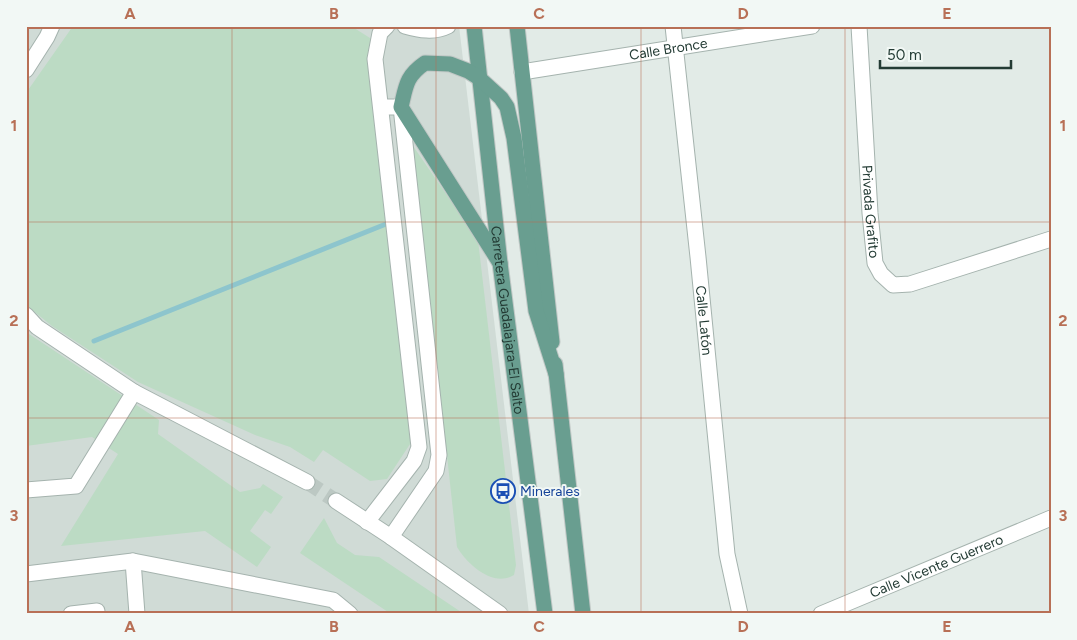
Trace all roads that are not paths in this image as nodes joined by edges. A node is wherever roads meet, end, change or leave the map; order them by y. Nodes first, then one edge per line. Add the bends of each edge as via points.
1 (59, 26) edge
2 (405, 26) edge
3 (448, 26) edge
4 (474, 26) edge
5 (516, 26) edge
6 (673, 26) edge
7 (812, 26) edge
8 (859, 26) edge
9 (379, 28) edge
10 (50, 32) edge
11 (676, 49) junction
12 (26, 70) edge
13 (522, 72) junction
14 (479, 78) junction
15 (401, 107) junction
16 (380, 108) junction
17 (1051, 239) edge
18 (500, 263) junction
19 (26, 315) edge
20 (32, 325) edge
21 (556, 374) junction
22 (134, 392) junction
23 (419, 447) junction
24 (439, 455) junction
25 (307, 482) tunnel mouth
26 (26, 490) edge
27 (336, 501) tunnel mouth
28 (1051, 518) edge
29 (367, 522) junction
30 (391, 537) junction
31 (133, 561) junction
32 (26, 574) edge
33 (97, 611) dead end
34 (71, 614) edge
35 (137, 614) edge
36 (350, 614) edge
37 (500, 614) edge
38 (545, 614) edge
39 (583, 614) edge
40 (740, 614) edge
41 (821, 614) edge

1 - 10 street
2 - 3 street via 430,31
4 - 14 main road, Carretera Guadalajara-El Salto
5 - 13 main road
6 - 11 street, Calle Latón
7 - 11 street, Calle Bronce
8 - 17 street, Privada Grafito via 870,213 875,263 880,274 893,285 910,284
9 - 16 street via 375,59
10 - 12 street
11 - 13 street, Calle Bronce
11 - 40 street, Calle Latón via 727,554
13 - 21 main road
14 - 15 main road via 450,64 425,63 406,83
14 - 18 main road, Carretera Guadalajara-El Salto
14 - 21 main road via 501,98 510,116 536,311
15 - 16 street
15 - 18 main road
15 - 24 street
16 - 23 street
18 - 38 main road, Carretera Guadalajara-El Salto
19 - 20 street
20 - 22 street
21 - 39 main road
22 - 25 street
22 - 26 street via 76,486
23 - 24 street
23 - 29 street via 414,461
24 - 30 street via 436,471
27 - 29 street
28 - 41 street, Calle Vicente Guerrero
29 - 30 street
30 - 37 street
31 - 32 street
31 - 35 street
31 - 36 street via 333,600
33 - 34 street

